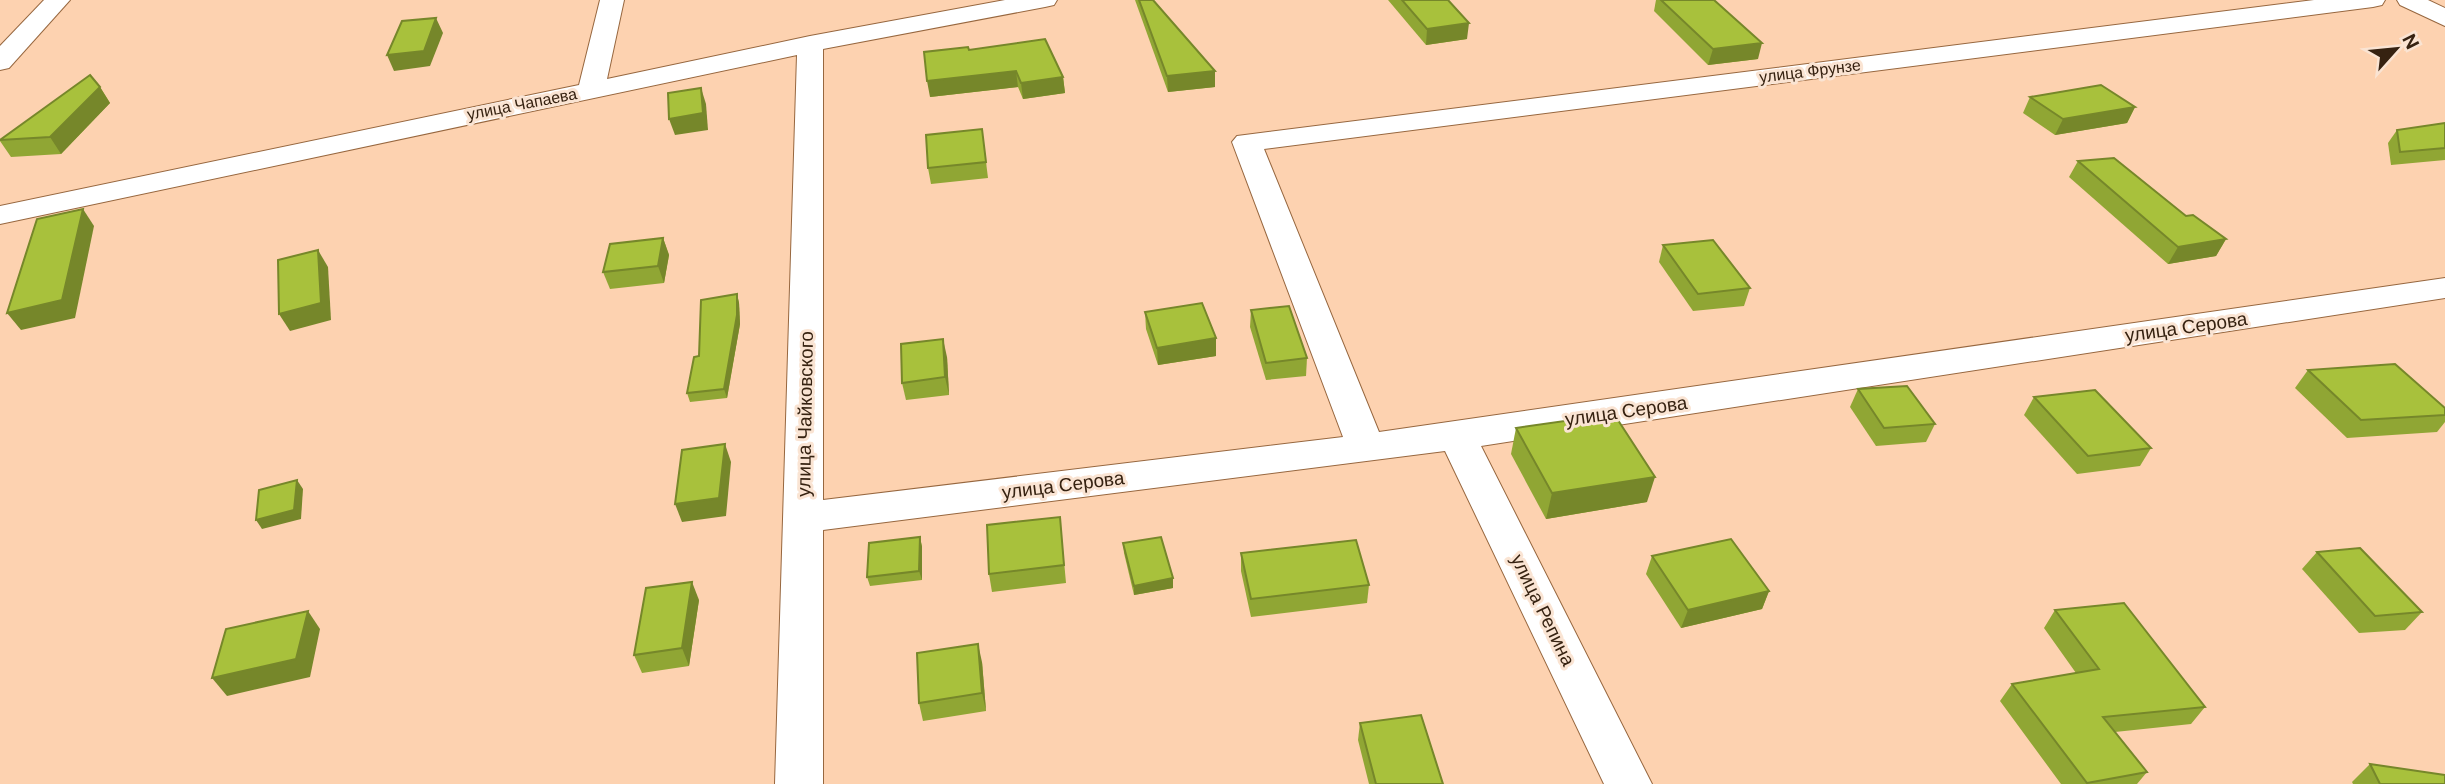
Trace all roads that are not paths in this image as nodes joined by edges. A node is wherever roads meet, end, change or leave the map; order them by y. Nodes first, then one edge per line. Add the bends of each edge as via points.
1 (58, 0) edge
2 (612, 0) edge
3 (1045, 0) edge
4 (2373, 0) edge
5 (2409, 0) edge
6 (2445, 18) edge
7 (810, 44) junction
8 (0, 62) edge
9 (591, 91) junction
10 (0, 215) edge
11 (2445, 288) edge
12 (1457, 436) junction
13 (1366, 449) junction
14 (804, 517) junction
15 (799, 784) edge
16 (1628, 784) edge

1 - 8 street
2 - 9 street
3 - 7 street, улица Чапаева
4 - 13 street, улица Фрунзе via 1247,142
5 - 6 street
7 - 9 street, улица Чапаева
7 - 14 street, улица Чайковского
9 - 10 street, улица Чапаева
11 - 12 street, улица Серова
12 - 13 street, улица Серова
12 - 16 street, улица Репина
13 - 14 street, улица Серова
14 - 15 street, улица Чайковского

